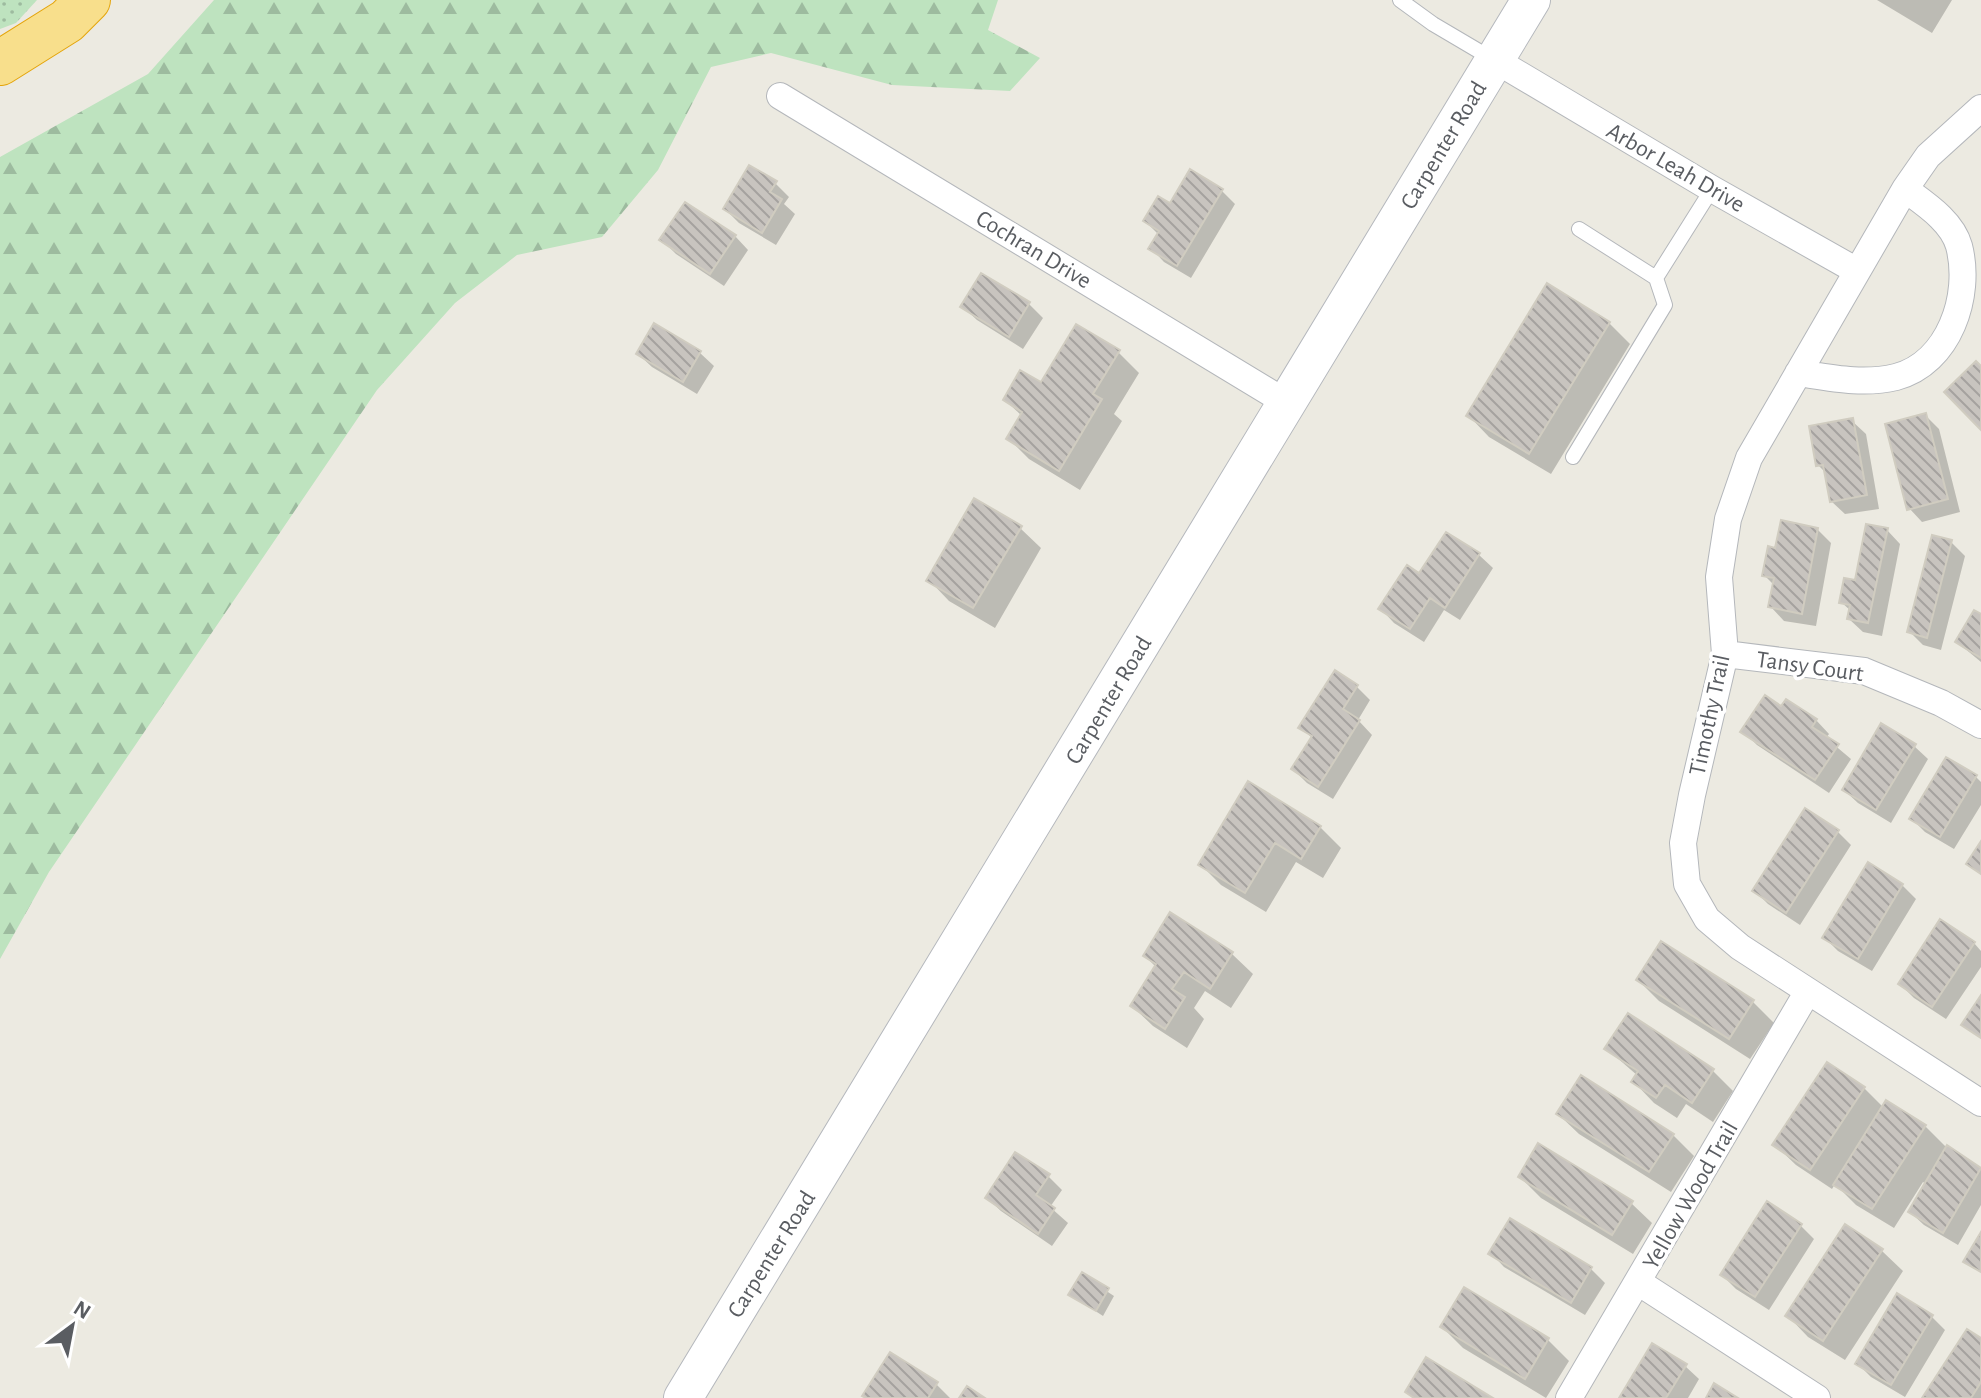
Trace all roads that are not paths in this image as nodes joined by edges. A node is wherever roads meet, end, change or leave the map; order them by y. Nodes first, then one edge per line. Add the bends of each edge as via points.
1 (88, 0) edge
2 (1400, 0) edge
3 (1531, 0) edge
4 (1495, 60) junction
5 (0, 63) edge
6 (780, 96) dead end
7 (1981, 108) edge
8 (1712, 189) junction
9 (1905, 189) junction
10 (1579, 229) dead end
11 (1857, 271) junction
12 (1656, 278) junction
13 (1798, 373) junction
14 (1287, 403) junction
15 (1573, 457) dead end
16 (1725, 654) junction
17 (1981, 725) edge
18 (1808, 991) junction
19 (1981, 1103) edge
20 (1638, 1282) junction
21 (683, 1398) edge
22 (1569, 1398) edge
23 (1817, 1398) edge

1 - 5 highway via 67,21
2 - 4 lane
3 - 4 main road, Carpenter Road
4 - 8 street, Arbor Leah Drive
4 - 14 main road, Carpenter Road
6 - 14 street, Cochran Drive
7 - 9 street, Timothy Trail via 1928,156
8 - 11 street, Arbor Leah Drive
8 - 12 lane
9 - 11 street, Timothy Trail
9 - 13 street via 1944,220 1959,245 1962,283 1953,326 1932,358 1898,376 1857,382
10 - 12 lane
11 - 13 street, Timothy Trail
12 - 15 lane via 1665,305
13 - 16 street, Timothy Trail via 1749,458 1728,519 1719,577
14 - 21 main road, Carpenter Road
16 - 17 street, Tansy Court via 1864,671
16 - 18 street, Timothy Trail via 1683,843 1687,884 1707,919
18 - 19 street, Timothy Trail
18 - 20 street, Yellow Wood Trail
20 - 22 street, Yellow Wood Trail
20 - 23 street

